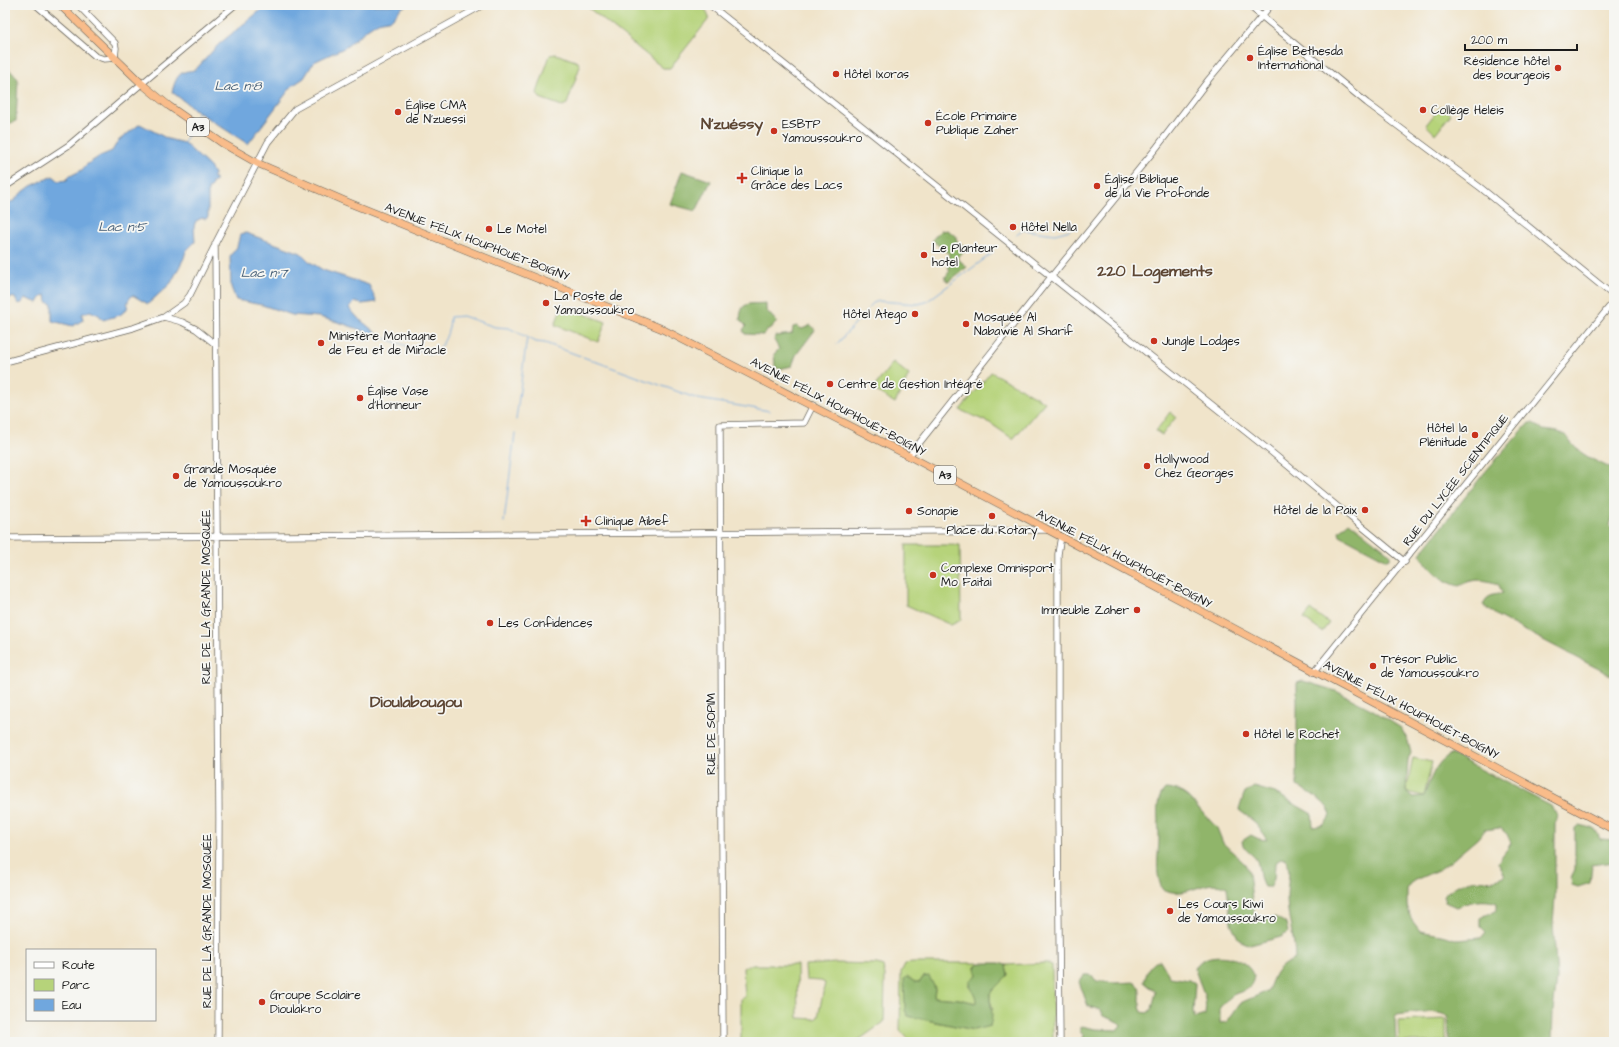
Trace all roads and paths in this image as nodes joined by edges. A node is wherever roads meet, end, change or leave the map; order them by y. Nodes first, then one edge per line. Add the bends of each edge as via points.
1 (36, 5) edge
2 (60, 5) edge
3 (78, 5) edge
4 (91, 5) edge
5 (235, 5) edge
6 (483, 5) edge
7 (710, 5) edge
8 (1248, 5) edge
9 (1271, 5) edge
10 (84, 11) junction
11 (1261, 16) junction
12 (115, 58) junction
13 (142, 84) junction
14 (257, 163) junction
15 (5, 187) edge
16 (215, 244) junction
17 (1051, 277) junction
18 (1614, 296) edge
19 (1614, 301) edge
20 (164, 317) junction
21 (215, 344) junction
22 (5, 362) edge
23 (813, 405) junction
24 (910, 456) junction
25 (1048, 530) junction
26 (720, 533) junction
27 (216, 536) junction
28 (1061, 536) junction
29 (5, 538) edge
30 (1405, 562) junction
31 (1314, 672) junction
32 (1614, 830) edge
33 (218, 1042) edge
34 (723, 1042) edge
35 (1060, 1042) edge

1 - 12 street via 95,56 104,59
2 - 12 highway, AVENUE FÉLIX HOUPHOUËT-BOIGNY / A3
3 - 10 street
4 - 10 street
5 - 13 street
6 - 14 street, RUE DE LA GRANDE MOSQUÉE via 295,109 268,142
7 - 17 street
8 - 11 street
9 - 11 street
10 - 12 street via 115,42
11 - 17 street
11 - 18 street via 1367,103 1481,188
12 - 13 highway, AVENUE FÉLIX HOUPHOUËT-BOIGNY / A3
13 - 14 highway, AVENUE FÉLIX HOUPHOUËT-BOIGNY / A3 via 182,116
13 - 15 street via 68,145
14 - 16 street, RUE DE LA GRANDE MOSQUÉE
14 - 23 highway, AVENUE FÉLIX HOUPHOUËT-BOIGNY / A3 via 660,328
16 - 20 street via 190,295 184,303
16 - 21 street, RUE DE LA GRANDE MOSQUÉE
17 - 24 street
17 - 30 street
19 - 30 street, RUE DU LYCÉE SCIENTIFIQUE via 1459,491
20 - 21 street via 196,329
20 - 22 street via 134,328
21 - 27 street, RUE DE LA GRANDE MOSQUÉE
23 - 24 highway, AVENUE FÉLIX HOUPHOUËT-BOIGNY / A3
23 - 26 street, RUE DE SOPIM via 804,423 720,425
24 - 25 highway, AVENUE FÉLIX HOUPHOUËT-BOIGNY / A3
25 - 26 street
25 - 28 highway, AVENUE FÉLIX HOUPHOUËT-BOIGNY / A3
26 - 27 street
26 - 34 street, RUE DE SOPIM
27 - 29 street
27 - 33 street, RUE DE LA GRANDE MOSQUÉE
28 - 31 highway, AVENUE FÉLIX HOUPHOUËT-BOIGNY / A3
28 - 35 street via 1058,554
30 - 31 street, RUE DU LYCÉE SCIENTIFIQUE
31 - 32 highway, AVENUE FÉLIX HOUPHOUËT-BOIGNY / A3

